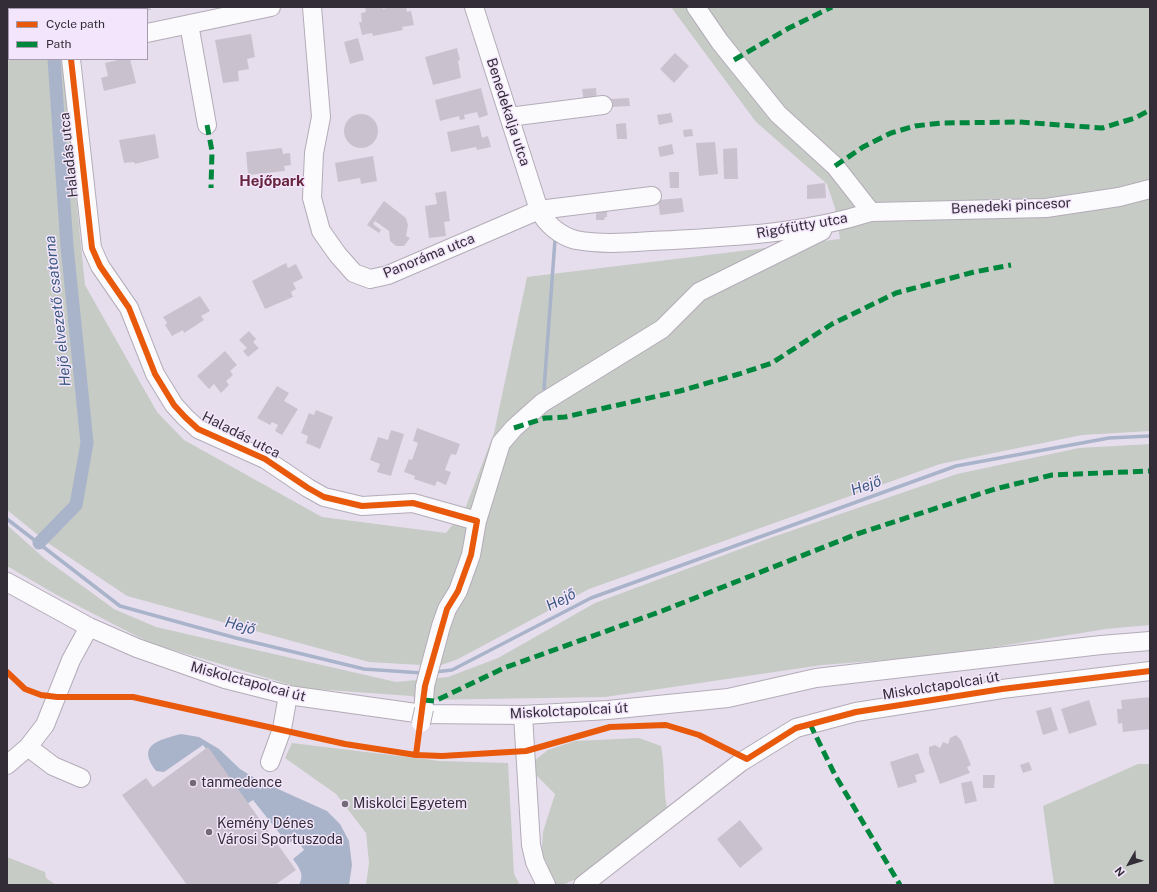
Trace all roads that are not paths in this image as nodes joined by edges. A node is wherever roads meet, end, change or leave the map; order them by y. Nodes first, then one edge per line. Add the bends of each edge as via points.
1 (271, 7) edge
2 (312, 7) edge
3 (474, 7) edge
4 (696, 7) edge
5 (189, 24) junction
6 (148, 33) edge
7 (71, 60) edge
8 (603, 105) dead end
9 (516, 116) junction
10 (207, 125) dead end
11 (1150, 189) edge
12 (652, 196) dead end
13 (545, 212) junction
14 (871, 212) junction
15 (839, 223) junction
16 (477, 521) junction
17 (7, 582) edge
18 (89, 627) junction
19 (1150, 641) edge
20 (1150, 671) edge
21 (288, 695) junction
22 (423, 715) junction
23 (523, 715) junction
24 (28, 747) junction
25 (270, 762) dead end
26 (7, 765) edge
27 (81, 778) dead end
28 (546, 885) edge
29 (583, 885) edge

1 - 5 street
2 - 13 street, Panoráma utca via 321,117 314,153 312,198 321,231 354,272 370,278 388,275
3 - 9 street, Benedekalja utca
4 - 14 street, Rigófütty utca via 720,42 778,114 835,166
5 - 6 street
5 - 10 street
7 - 16 street, Haladás utca via 92,248 100,266 128,308 155,374 184,417 198,429 265,459 324,497 362,506 413,503
8 - 9 street
9 - 13 street, Benedekalja utca
11 - 14 street, Benedeki pincesor via 1119,197 1046,208
12 - 13 street, Panoráma utca
13 - 15 street, Rigófütty utca via 548,225 575,240 603,242 769,234
14 - 15 street, Rigófütty utca
15 - 16 street via 699,292 662,329 542,403 501,443
16 - 22 street via 471,555 458,591 447,609 434,655
17 - 18 street, Miskolctapolcai út
18 - 21 street, Miskolctapolcai út via 187,667
18 - 24 street via 71,660 45,726
19 - 23 street, Miskolctapolcai út via 816,678 728,698 608,710
20 - 29 street, Miskolctapolcai út via 1002,689 871,709 796,728 741,762
21 - 22 street, Miskolctapolcai út
21 - 25 street via 282,729
22 - 23 street, Miskolctapolcai út
23 - 28 street via 531,845 535,862
24 - 26 street
24 - 27 street via 53,766

